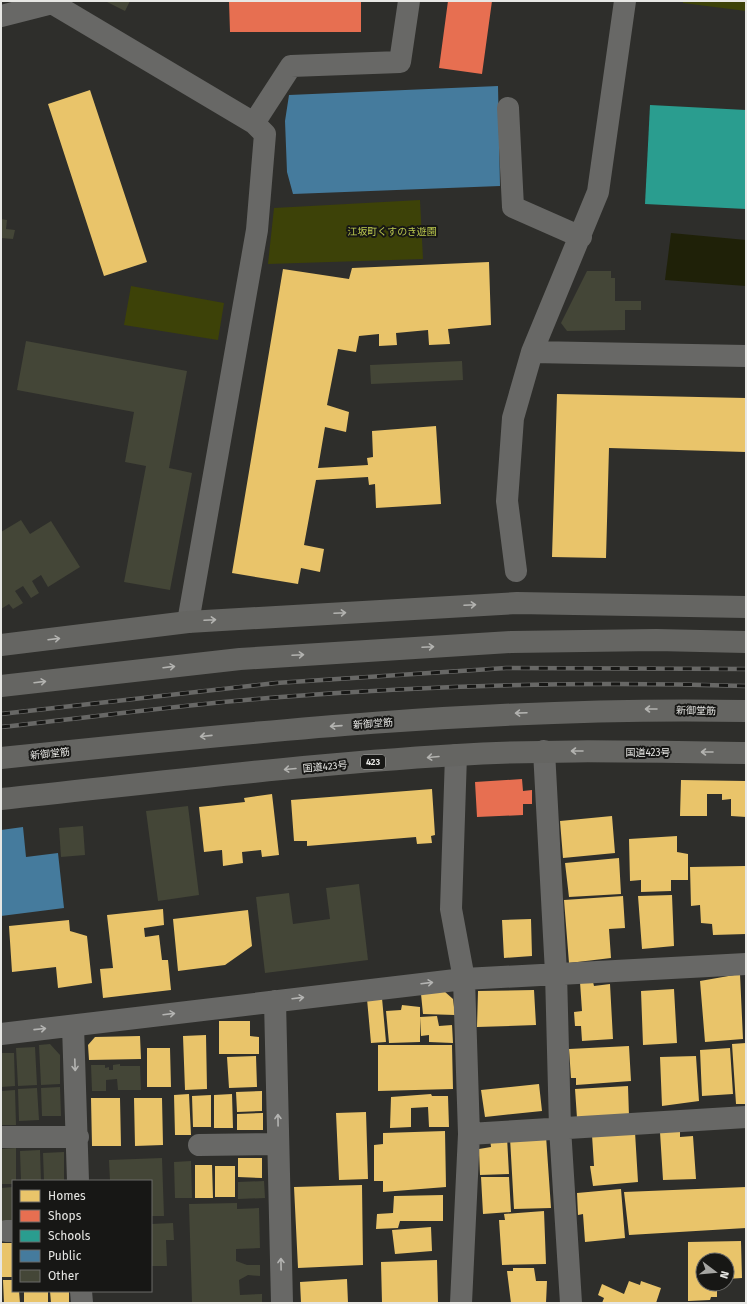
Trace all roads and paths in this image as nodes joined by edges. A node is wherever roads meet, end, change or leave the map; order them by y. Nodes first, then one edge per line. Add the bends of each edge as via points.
1 (409, 1) edge
2 (625, 1) edge
3 (53, 2) edge
4 (1, 16) edge
5 (508, 108) dead end
6 (254, 123) junction
7 (581, 237) junction
8 (532, 352) junction
9 (746, 356) edge
10 (516, 571) dead end
11 (746, 607) edge
12 (188, 622) junction
13 (746, 642) edge
14 (1, 645) edge
15 (1, 686) edge
16 (746, 711) edge
17 (544, 751) junction
18 (746, 753) edge
19 (456, 755) junction
20 (1, 758) edge
21 (1, 799) edge
22 (746, 964) edge
23 (556, 973) junction
24 (464, 979) junction
25 (275, 1001) junction
26 (73, 1026) junction
27 (1, 1034) edge
28 (746, 1117) edge
29 (560, 1128) junction
30 (469, 1134) junction
31 (2, 1137) dead end
32 (78, 1137) junction
33 (278, 1144) junction
34 (199, 1145) dead end
35 (78, 1180) edge
36 (81, 1292) edge
37 (82, 1303) edge
38 (282, 1303) edge
39 (461, 1303) edge
40 (571, 1303) edge

1 - 6 street via 400,62 291,66
2 - 7 street via 598,192
3 - 4 street
3 - 6 street
5 - 7 street via 513,207
6 - 12 street via 265,134 257,230
7 - 8 street
8 - 9 street
8 - 10 street via 513,425 508,501
12 -> 11 highway via 517,602
14 -> 12 highway
15 -> 13 highway via 240,659 510,642
16 -> 20 highway, 新御堂筋 via 651,709 506,714 244,732
18 -> 17 highway, 国道423号 / 423
17 - 19 highway, 国道423号 / 423
17 - 23 street
19 -> 21 highway, 国道423号 / 423
19 - 24 street via 451,909
22 - 23 street
23 - 24 street
23 - 29 street
25 -> 24 street
24 - 30 street
26 -> 25 street
33 -> 25 street
27 -> 26 street
26 -> 32 street
28 - 29 street
29 - 30 street
29 - 40 street
30 - 39 street
31 - 32 street
32 - 35 street
33 - 34 street
38 -> 33 street
36 - 37 street

